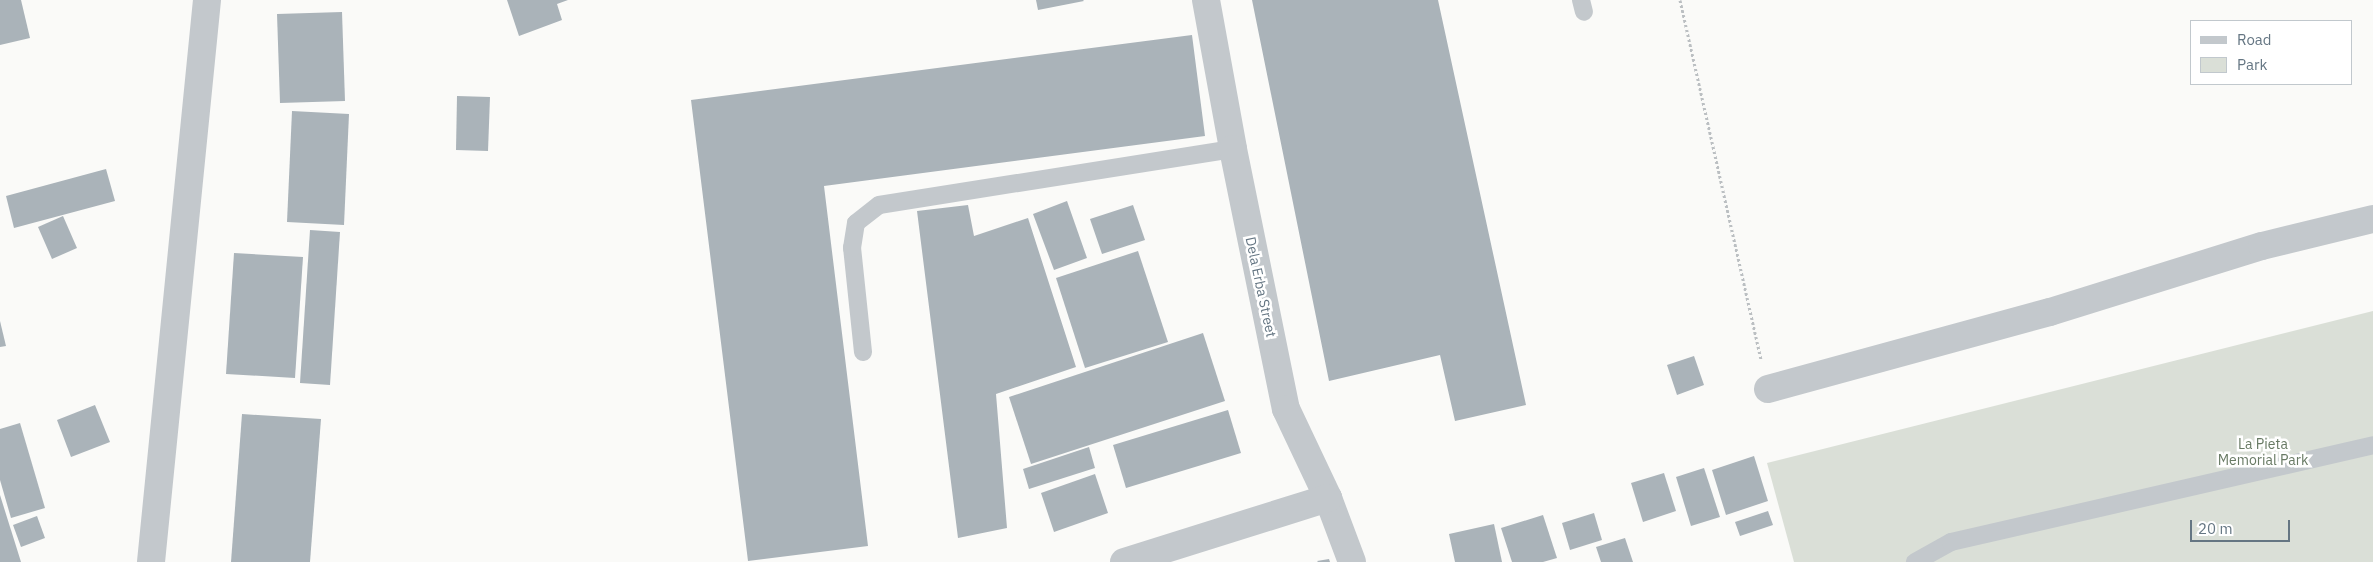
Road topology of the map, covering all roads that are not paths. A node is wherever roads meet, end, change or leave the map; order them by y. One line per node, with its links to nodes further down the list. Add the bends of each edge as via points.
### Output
1 (207, 0): 9 (street)
2 (1206, 0): 3 (street, Dela Erba Street)
3 (1232, 149): 5 (lane, via 879,205 856,223 852,248); 8 (street, Dela Erba Street, via 1286,409)
4 (2373, 219): 6 (street, via 2262,246 2050,312 1945,338)
5 (863, 352)
6 (1768, 389)
7 (2373, 445): 12 (lane, via 1951,542)
8 (1328, 498): 10 (street); 11 (street, Dela Erba Street)
9 (151, 562)
10 (1124, 562)
11 (1352, 562)
12 (1915, 562)

